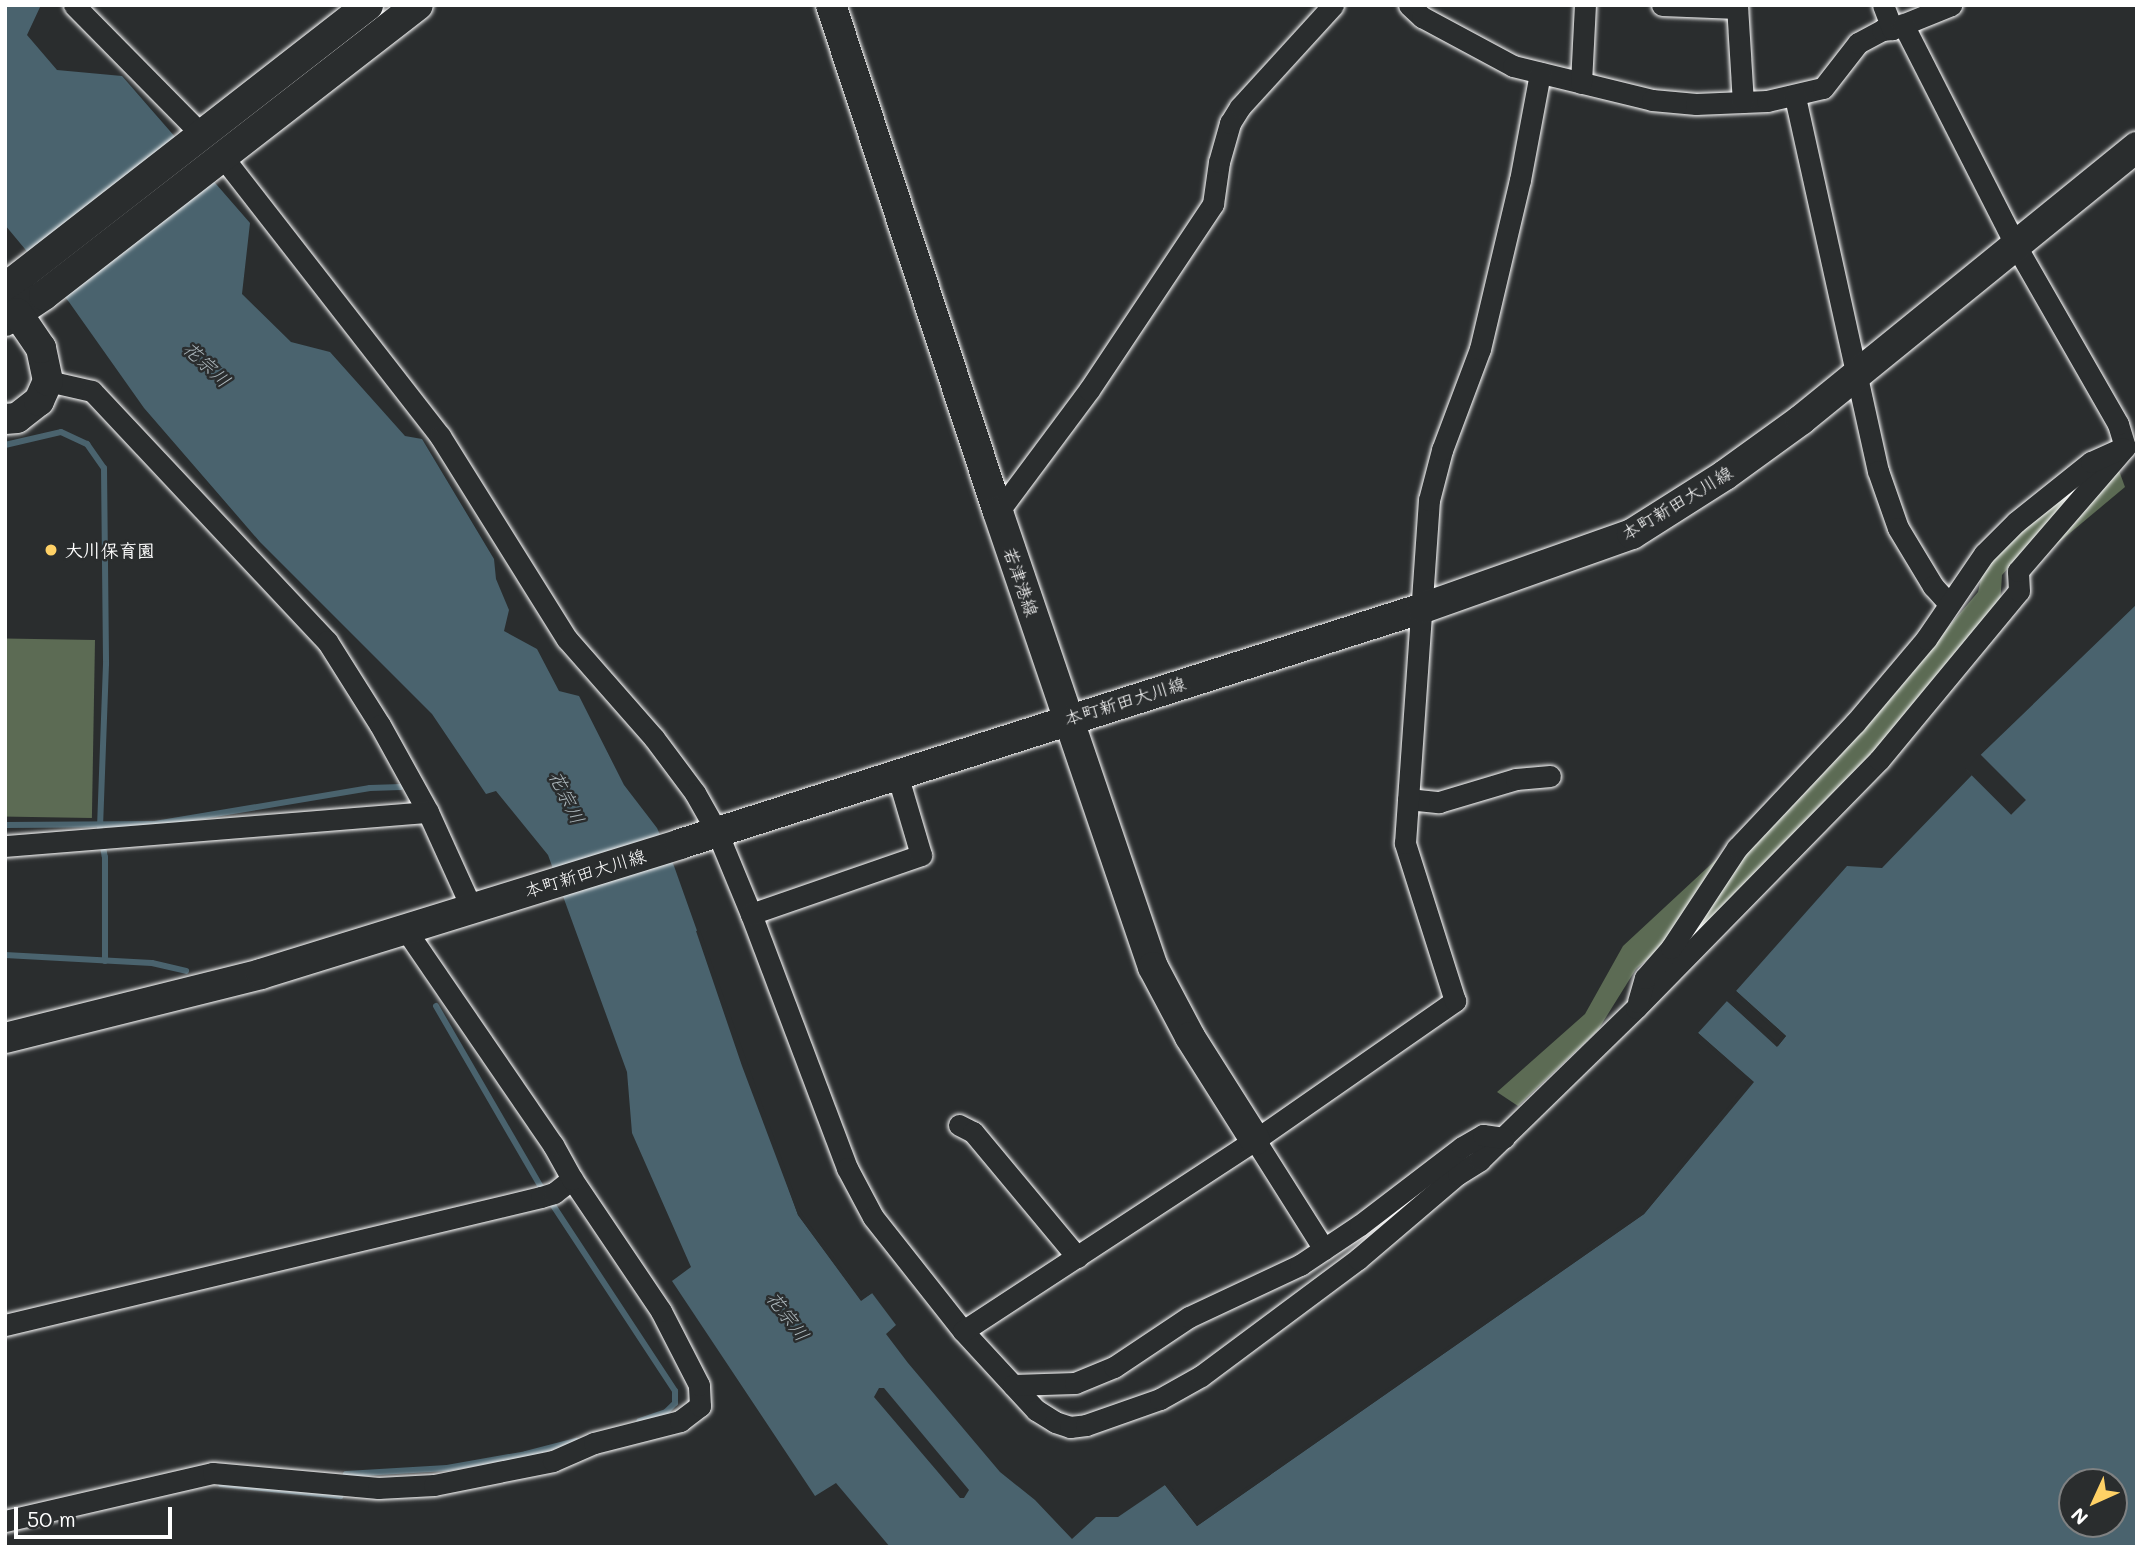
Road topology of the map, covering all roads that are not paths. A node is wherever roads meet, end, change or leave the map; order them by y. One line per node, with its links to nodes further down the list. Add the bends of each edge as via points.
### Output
1 (74, 5): 18 (street)
2 (368, 5): 18 (main road)
3 (418, 5): 18 (main road)
4 (831, 5): 25 (main road, 若津港線)
5 (1333, 5): 25 (street, via 1240,107 1230,123 1219,162 1213,204 1089,390)
6 (1409, 5): 13 (street, via 1481,51)
7 (1586, 5): 14 (street)
8 (1662, 5): 11 (street)
9 (1883, 5): 12 (street)
10 (1951, 5): 12 (street)
11 (1737, 7): 16 (street)
12 (1897, 27): 15 (street, via 1858,43 1823,88); 19 (street)
13 (1540, 73): 14 (street); 27 (street, via 1520,180 1479,349 1429,500)
14 (1581, 83): 16 (street, via 1652,100)
15 (1795, 97): 16 (street); 21 (street)
16 (1743, 102)
17 (2137, 147): 19 (main road, 本町新田大川線)
18 (208, 149): 20 (main road); 33 (street, via 440,436 568,639 654,738)
19 (2016, 246): 21 (main road, 本町新田大川線); 24 (street)
20 (17, 297): 22 (main road, via 41,348)
21 (1858, 373): 26 (street, via 1878,471 1898,528); 27 (main road, 本町新田大川線, via 1801,421 1632,534)
22 (48, 381): 23 (main road, via 39,401 17,418); 32 (street, via 92,391 327,641)
23 (5, 419)
24 (2131, 444): 26 (street, via 2091,462 2016,522 1984,554); 38 (street, via 2018,571 2019,591 1879,760)
25 (998, 512): 28 (main road, 若津港線)
26 (1949, 604): 38 (street, via 1926,639 1855,723 1737,848 1671,948 1645,978)
27 (1423, 608): 28 (main road, 本町新田大川線); 31 (street)
28 (1068, 720): 29 (main road, 本町新田大川線); 42 (main road, 若津港線, via 1153,967)
29 (897, 774): 33 (main road, 本町新田大川線); 36 (street, via 921,855)
30 (1550, 776): 31 (street, via 1516,779 1439,802)
31 (1408, 799): 42 (street, via 1405,843 1455,1001)
32 (428, 812): 34 (street); 35 (street)
33 (717, 832): 35 (main road, 本町新田大川線); 36 (street)
34 (5, 846)
35 (471, 907): 37 (main road, 本町新田大川線)
36 (751, 914): 47 (street, via 846,1168 873,1216)
37 (405, 929): 39 (main road, 本町新田大川線, via 261,974); 43 (street)
38 (1636, 1008): 41 (street)
39 (5, 1038)
40 (959, 1125): 45 (street, via 973,1132)
41 (1504, 1138): 44 (street, via 1483,1135 1462,1147); 48 (street, via 1358,1259 1201,1376 1160,1399 1070,1427 1036,1410)
42 (1255, 1140): 44 (street); 45 (street)
43 (572, 1179): 46 (street, via 547,1195); 49 (street, via 661,1311 699,1385 700,1406 680,1421 594,1443 554,1461 434,1485 378,1488 213,1472)
44 (1324, 1249): 48 (street, via 1189,1317 1114,1367 1075,1383)
45 (1077, 1257): 47 (street)
46 (5, 1325)
47 (963, 1331): 48 (street)
48 (1013, 1385)
49 (5, 1521)

